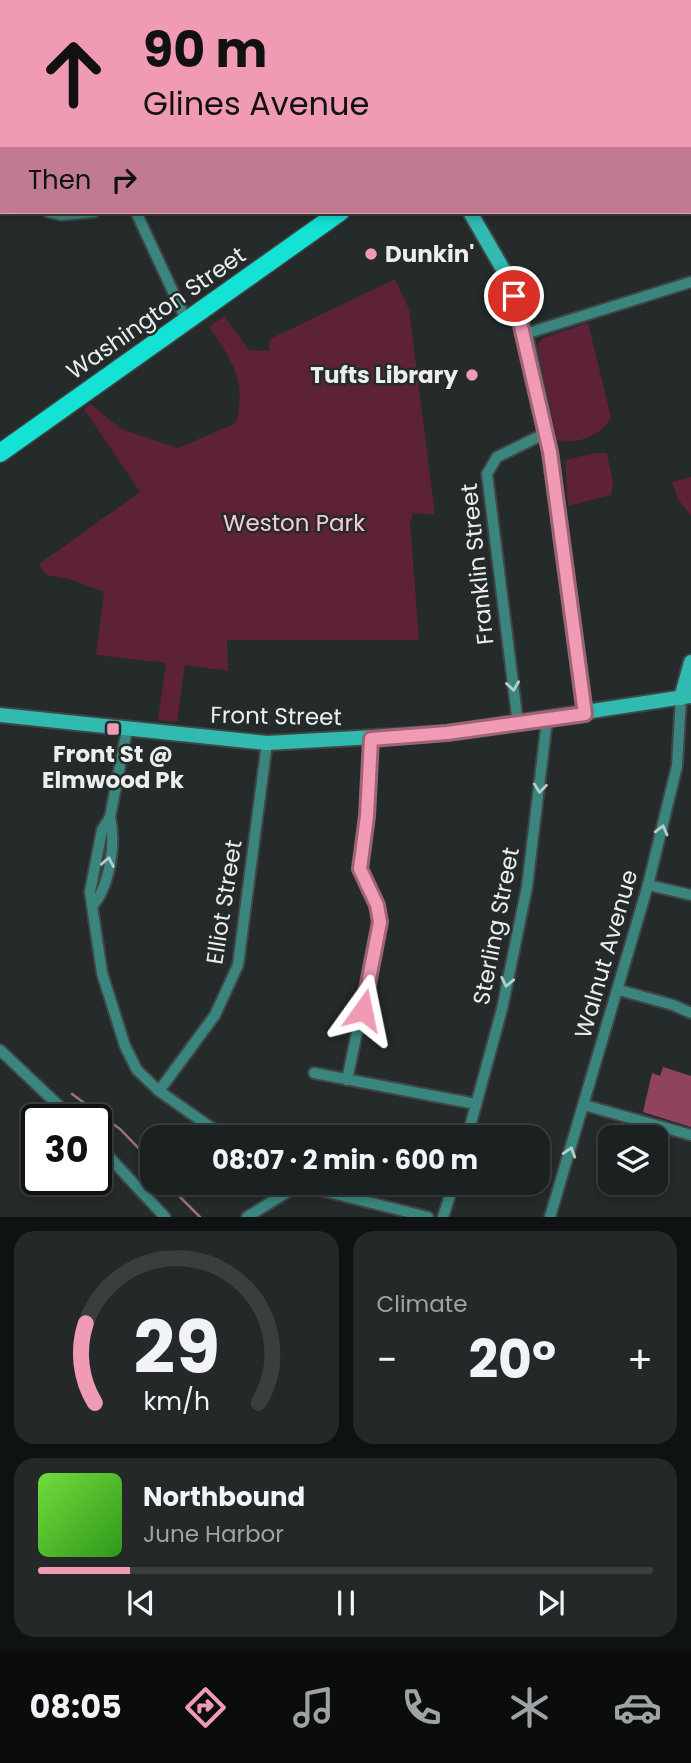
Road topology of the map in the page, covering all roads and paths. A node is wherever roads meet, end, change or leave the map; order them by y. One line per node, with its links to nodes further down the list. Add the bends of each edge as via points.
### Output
1 (137, 214): 5 (street)
2 (337, 214): 5 (main road, Washington Street)
3 (471, 214): 6 (street, via 504,271)
4 (691, 282): 6 (street)
5 (187, 323): 8 (main road, Washington Street)
6 (525, 334): 7 (street)
7 (547, 433): 11 (street); 14 (street, Franklin Street, one-way to 14, via 497,457 486,474)
8 (0, 453)
9 (691, 662): 10 (street)
10 (686, 697): 11 (street, Front Street); 18 (street, Walnut Avenue, one-way to 10, via 677,766)
11 (585, 714): 13 (street, Front Street)
12 (0, 715): 15 (street, Front Street)
13 (547, 720): 14 (street, Front Street); 27 (street, Sterling Street, one-way to 27, via 527,887 502,1009)
14 (518, 724): 16 (street, Front Street)
15 (127, 730): 17 (street, Front Street); 25 (street, via 90,892 102,973 125,1046 137,1070)
16 (371, 739): 17 (street, Front Street); 24 (street, via 360,856 362,877 377,905 380,922)
17 (267, 743): 25 (street, Elliot Street, via 238,965 215,1015)
18 (648, 885): 19 (street); 20 (street, Walnut Avenue)
19 (691, 895)
20 (619, 990): 21 (street); 28 (street, Walnut Avenue)
21 (691, 1013)
22 (0, 1050): 26 (street)
23 (314, 1073): 24 (street)
24 (347, 1080): 27 (street)
25 (159, 1091): 29 (street)
26 (57, 1104)
27 (476, 1104): 30 (street, Sterling Street)
28 (584, 1105): 31 (street); 40 (street, Walnut Avenue, one-way to 28)
29 (207, 1125)
30 (470, 1125)
31 (691, 1135)
32 (112, 1160): 36 (street)
33 (280, 1195): 37 (street)
34 (342, 1195): 38 (street)
35 (450, 1195): 39 (street)
36 (165, 1217)
37 (247, 1217)
38 (428, 1217)
39 (443, 1217)
40 (550, 1217)

